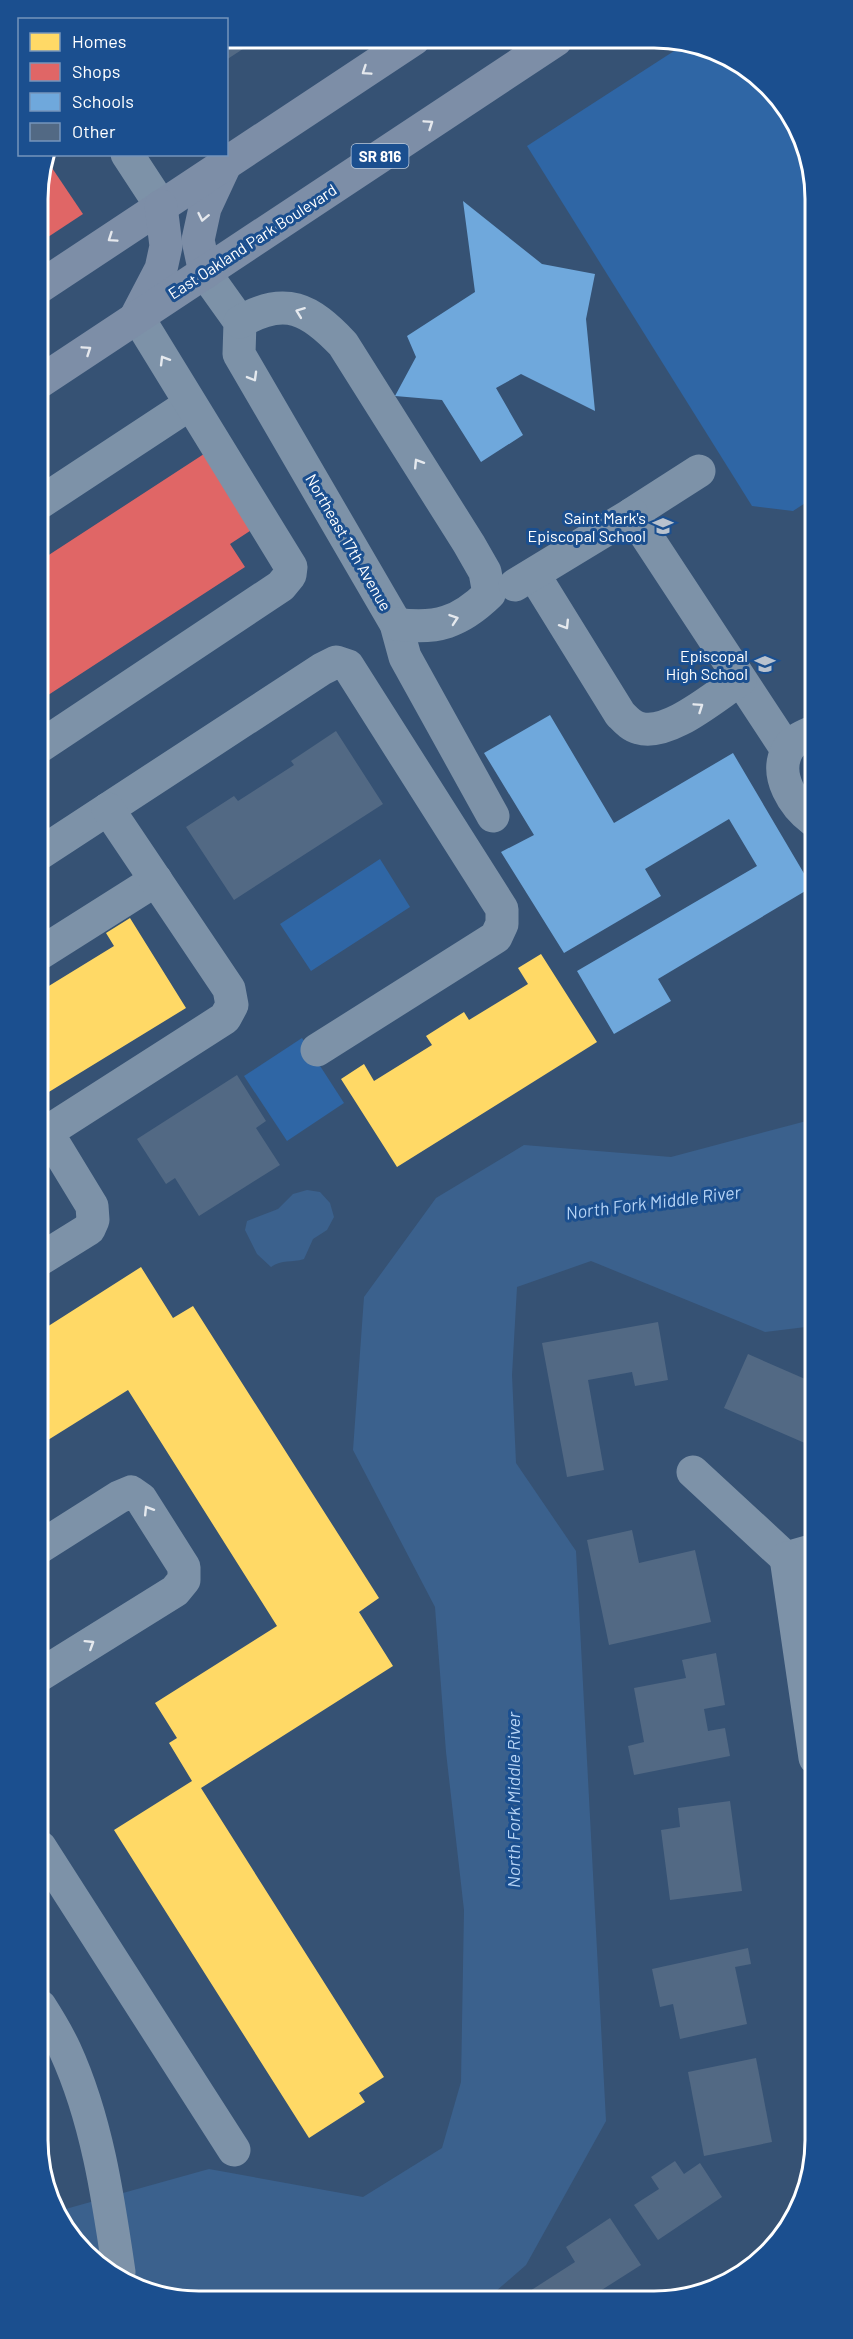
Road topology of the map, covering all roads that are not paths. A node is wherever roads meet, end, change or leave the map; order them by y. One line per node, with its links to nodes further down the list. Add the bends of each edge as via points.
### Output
1 (400, 48): 4 (main road, one-way to 4)
2 (544, 48): 6 (main road, East Oakland Park Boulevard / SR 816, one-way to 2)
3 (128, 156): 5 (street)
4 (225, 165): 5 (main road); 6 (main road, one-way to 6, via 205,208 198,240)
5 (161, 206): 7 (main road, one-way to 7); 8 (main road, via 166,246 160,269)
6 (205, 273): 8 (main road, East Oakland Park Boulevard / SR 816); 9 (street)
7 (48, 281)
8 (137, 316): 10 (main road, East Oakland Park Boulevard / SR 816, one-way to 8); 11 (street, one-way to 8)
9 (240, 322): 16 (street, one-way to 9, via 485,572 469,544 343,345 327,327 292,308 260,310); 17 (street, Northeast 17th Avenue, one-way to 17, via 239,354)
10 (48, 376)
11 (190, 404): 13 (street); 20 (street, via 291,567 290,576 281,586)
12 (699, 471): 14 (street)
13 (48, 497)
14 (632, 514): 15 (street); 18 (street)
15 (534, 575): 16 (street); 18 (street, one-way to 18, via 629,723 648,729 673,724)
16 (489, 594): 17 (street, one-way to 16, via 430,626 453,620 470,612)
17 (396, 624): 24 (street, Northeast 17th Avenue, via 405,657)
18 (740, 680): 21 (street)
19 (805, 737): 21 (street)
20 (48, 741)
21 (787, 750): 23 (street, via 783,762 788,790)
22 (108, 809): 25 (street); 26 (street); 28 (street, via 322,669 336,662 348,666 502,909 502,924 496,937)
23 (805, 814)
24 (493, 816)
25 (48, 848)
26 (156, 880): 27 (street); 29 (street, via 229,989 232,1005 225,1018)
27 (48, 948)
28 (317, 1050)
29 (48, 1132)
30 (48, 1142): 31 (street, via 92,1206 93,1220 89,1229)
31 (48, 1254)
32 (693, 1472): 34 (street)
33 (48, 1542): 36 (street, one-way to 33, via 175,1591 184,1580 184,1568 141,1499 131,1492)
34 (800, 1554): 35 (street)
35 (805, 1622)
36 (48, 1670)
37 (48, 1859): 39 (street)
38 (48, 2020): 40 (street, via 65,2049 92,2125)
39 (234, 2150)
40 (118, 2267)

